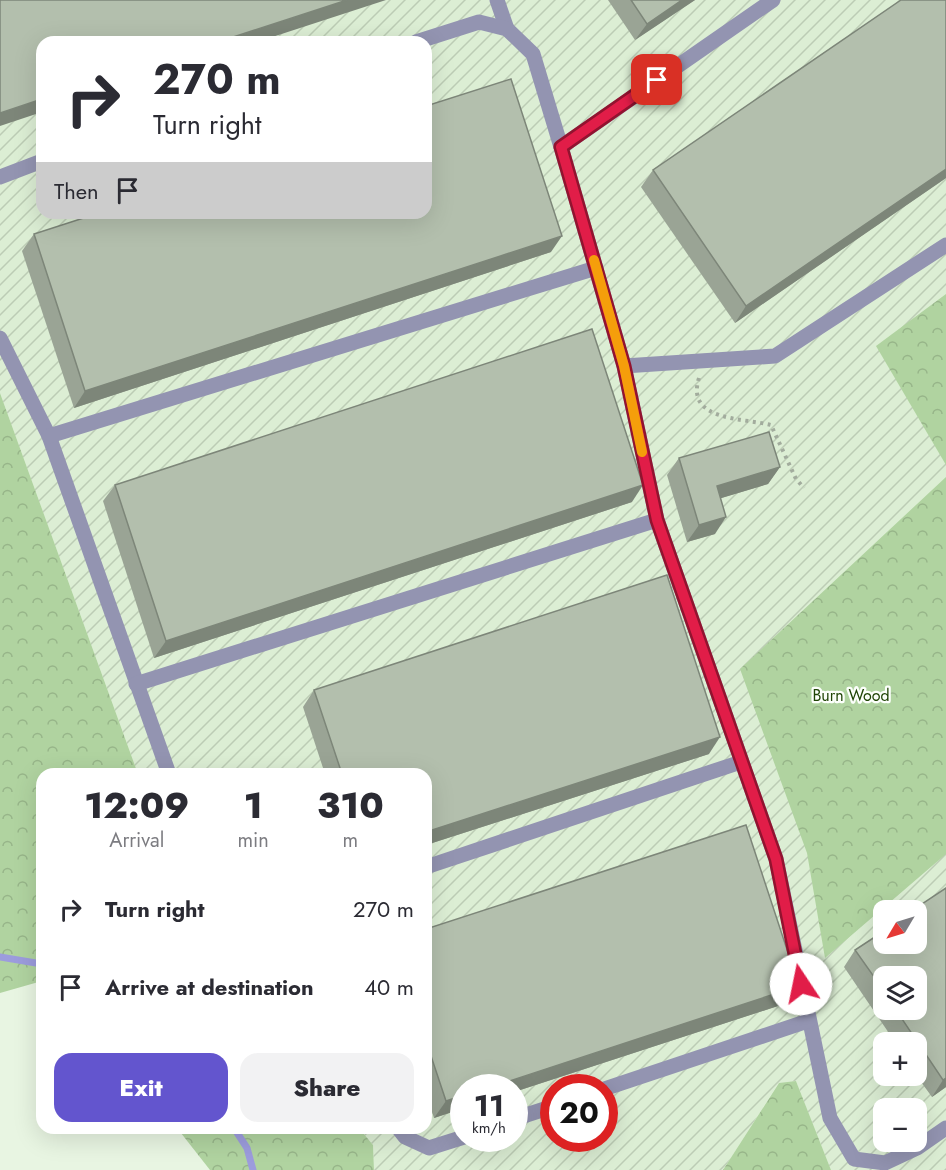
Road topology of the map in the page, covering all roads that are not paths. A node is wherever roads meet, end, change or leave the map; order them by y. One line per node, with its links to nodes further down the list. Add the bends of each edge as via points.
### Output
1 (497, 0): 3 (lane)
2 (773, 0): 5 (lane)
3 (507, 30): 4 (lane, via 479,22); 5 (lane, via 533,54)
4 (432, 37)
5 (561, 147): 9 (lane)
6 (36, 163): 7 (lane)
7 (0, 177)
8 (946, 245): 11 (lane, via 775,356)
9 (596, 268): 11 (lane); 12 (lane)
10 (0, 338): 12 (lane)
11 (624, 366): 13 (lane)
12 (49, 436): 14 (lane)
13 (657, 520): 14 (lane); 15 (lane)
14 (136, 684): 16 (lane)
15 (741, 762): 17 (lane); 18 (lane, via 776,859)
16 (167, 768)
17 (432, 865)
18 (808, 1021): 19 (lane); 23 (lane, via 830,1118)
19 (618, 1084)
20 (946, 1128): 23 (lane, via 885,1163)
21 (403, 1134): 22 (lane, via 429,1148)
22 (450, 1141)
23 (856, 1164)

